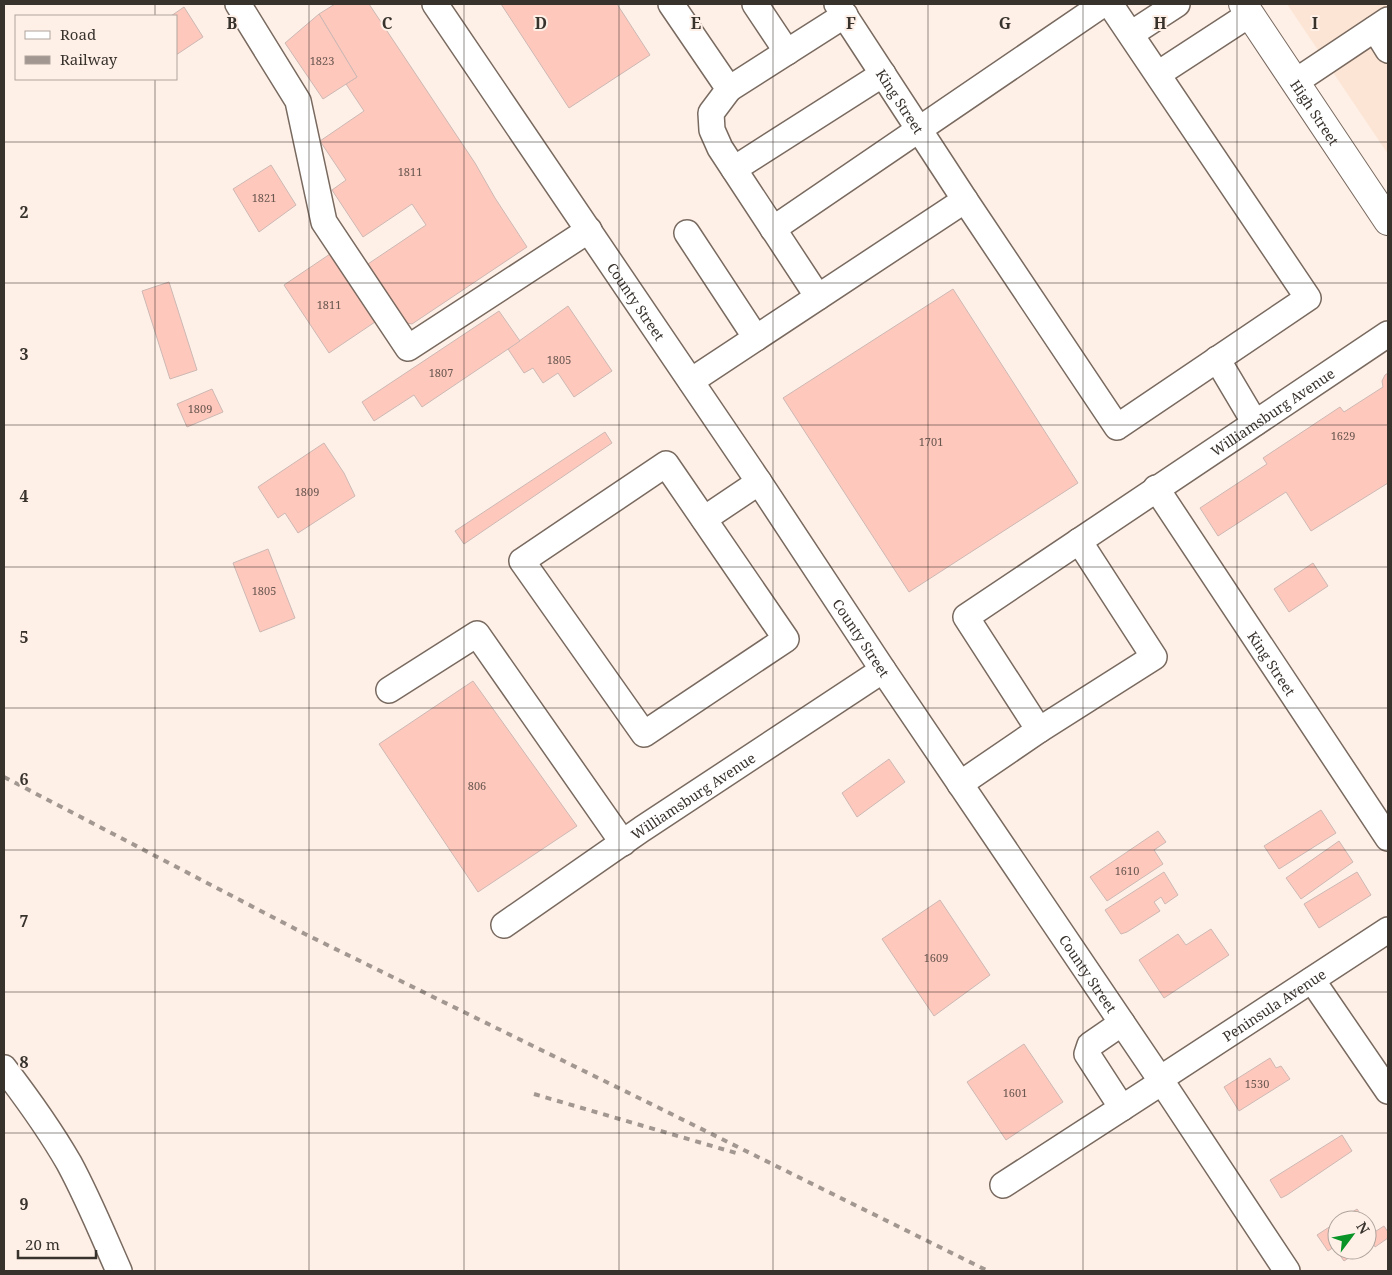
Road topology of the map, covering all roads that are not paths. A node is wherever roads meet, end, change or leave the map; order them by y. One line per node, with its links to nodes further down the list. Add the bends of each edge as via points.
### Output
1 (238, 4): 23 (street, via 298,101 324,222 408,348)
2 (435, 4): 23 (street, County Street)
3 (671, 4): 17 (street)
4 (755, 4): 13 (street)
5 (1103, 4): 18 (street)
6 (1110, 4): 11 (street)
7 (1177, 4): 11 (street)
8 (1247, 9): 15 (street); 16 (main road, High Street)
9 (841, 10): 13 (street); 14 (street, King Street)
10 (1381, 25): 12 (street); 16 (street)
11 (1131, 34): 15 (street)
12 (1388, 50)
13 (787, 52): 17 (street)
14 (883, 74): 18 (street, King Street); 19 (street)
15 (1158, 74): 28 (street, via 1308,298)
16 (1295, 82): 21 (main road, High Street)
17 (729, 89): 19 (street, via 711,113 712,130)
18 (918, 130): 20 (street, King Street); 22 (street)
19 (734, 169): 22 (street)
20 (964, 200): 25 (street); 28 (street, King Street, via 1117,427)
21 (1388, 221)
22 (774, 229): 25 (street)
23 (589, 230): 29 (street, County Street)
24 (686, 234): 27 (street)
25 (818, 297): 27 (street)
26 (1388, 334): 30 (street, Williamsburg Avenue)
27 (756, 338): 29 (street)
28 (1217, 359): 30 (street)
29 (691, 381): 31 (street, County Street)
30 (1255, 423): 32 (street, Williamsburg Avenue)
31 (759, 482): 33 (street); 35 (street, County Street)
32 (1156, 488): 34 (street, Williamsburg Avenue); 39 (street, King Street)
33 (704, 519): 33 (street, via 786,639 644,734 522,561 666,464)
34 (1079, 541): 37 (street, Williamsburg Avenue, via 966,617); 37 (street, via 1154,657)
35 (883, 670): 38 (street, County Street); 40 (street, Williamsburg Avenue)
36 (390, 690): 40 (street, via 477,634)
37 (1039, 730): 38 (street)
38 (960, 784): 44 (street, County Street)
39 (1388, 838)
40 (623, 842): 41 (street, Williamsburg Avenue)
41 (504, 925)
42 (1388, 930): 43 (street, Peninsula Avenue)
43 (1312, 980): 46 (street, Peninsula Avenue); 47 (street)
44 (1122, 1023): 46 (street, County Street); 48 (street, via 1090,1045 1087,1054)
45 (4, 1068): 50 (street, via 68,1162)
46 (1161, 1081): 48 (street, Peninsula Avenue); 51 (street, County Street)
47 (1388, 1091)
48 (1122, 1108): 49 (street, Peninsula Avenue)
49 (1003, 1185)
50 (119, 1271)
51 (1287, 1271)

